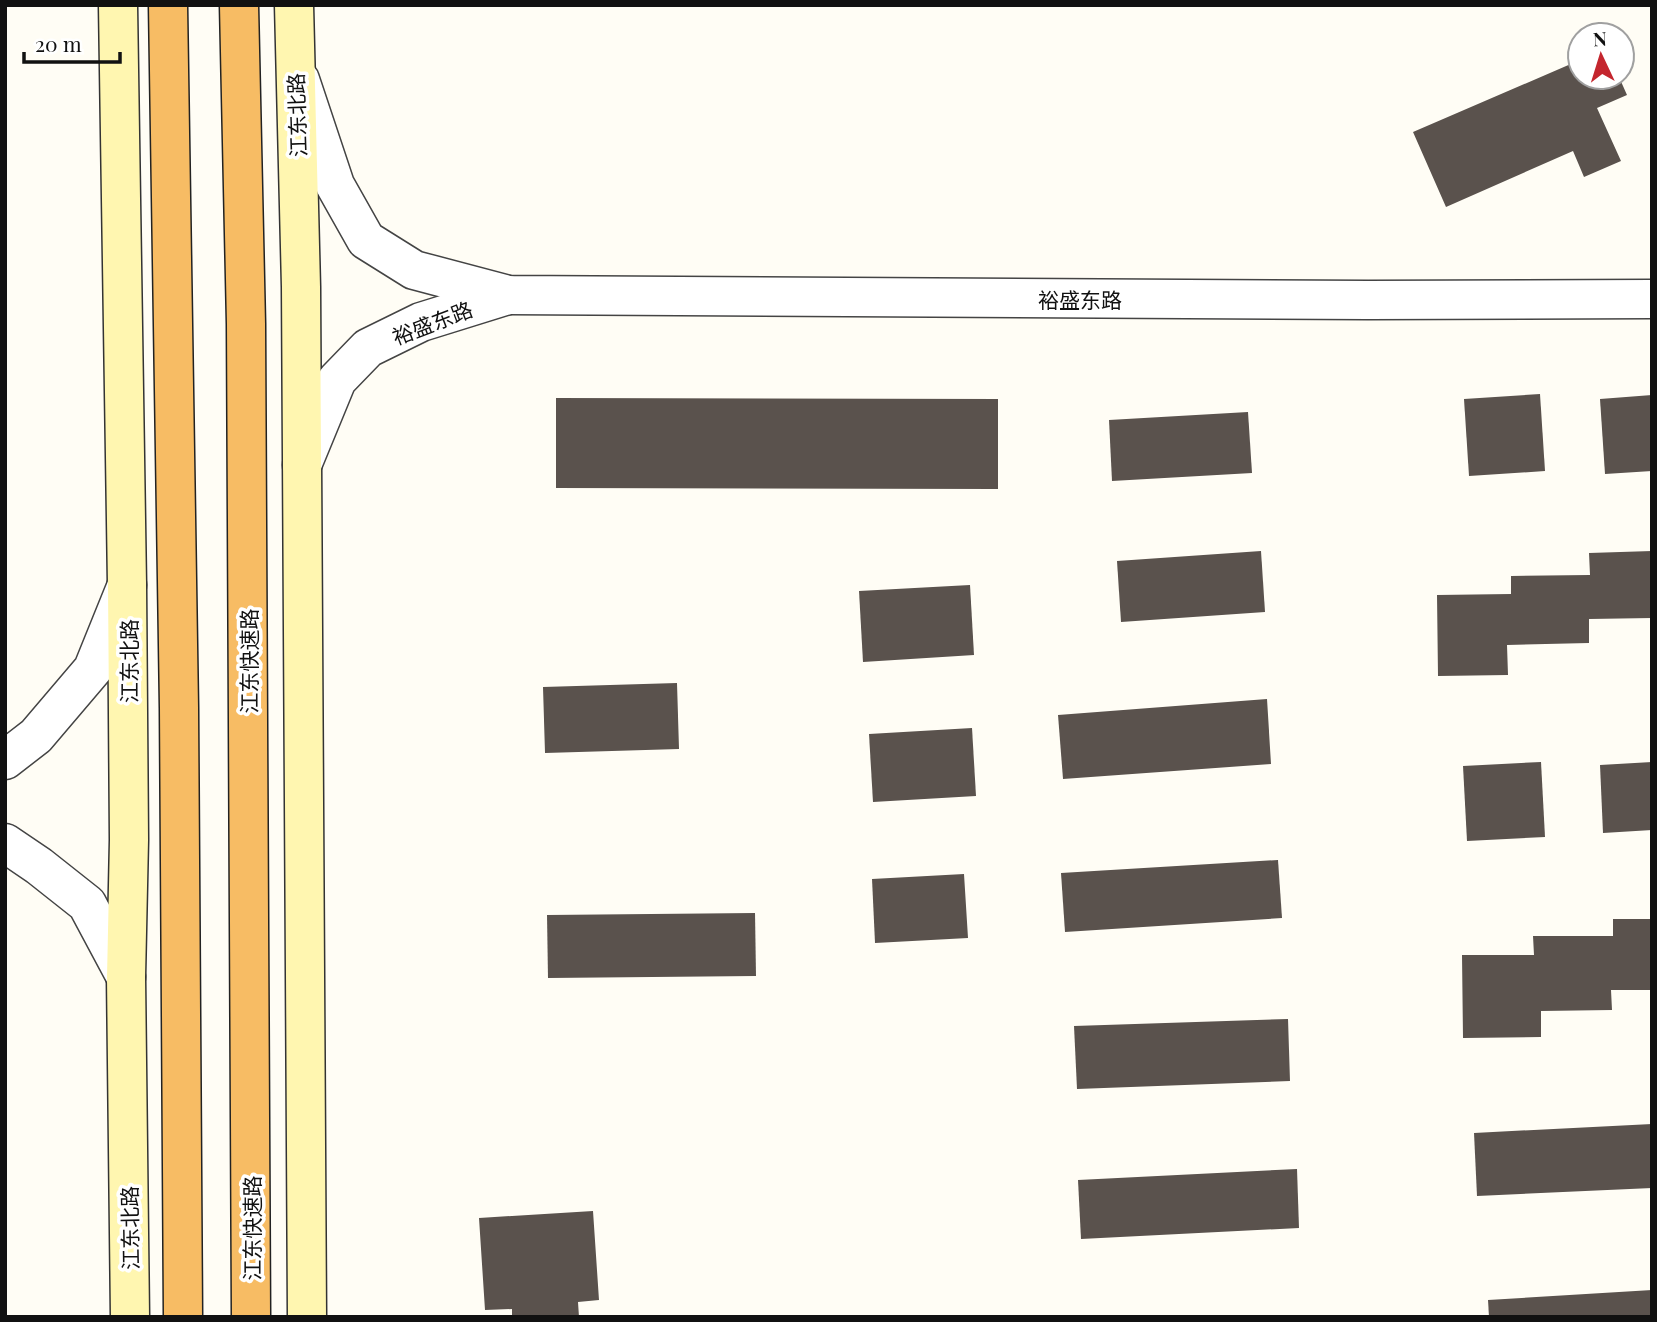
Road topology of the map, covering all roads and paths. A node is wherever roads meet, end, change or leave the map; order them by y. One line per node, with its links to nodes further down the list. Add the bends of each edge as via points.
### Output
1 (118, 5): 9 (main road, 江东北路)
2 (169, 5): 14 (highway)
3 (239, 5): 15 (highway, 江东快速路, via 246,338)
4 (294, 5): 5 (main road, 江东北路)
5 (295, 63): 6 (street, 裕盛东路, via 335,185 366,240 414,270); 8 (main road, 江东北路)
6 (508, 295): 7 (street, 裕盛东路); 8 (street, 裕盛东路, via 421,322 368,348 337,380)
7 (1652, 299)
8 (302, 465): 16 (main road, 江东北路)
9 (127, 586): 10 (street, via 93,668 36,736); 12 (main road, 江东北路)
10 (5, 760)
11 (5, 843): 12 (street, via 87,904)
12 (126, 977): 13 (main road, 江东北路)
13 (130, 1317)
14 (183, 1317)
15 (251, 1317)
16 (307, 1317)

